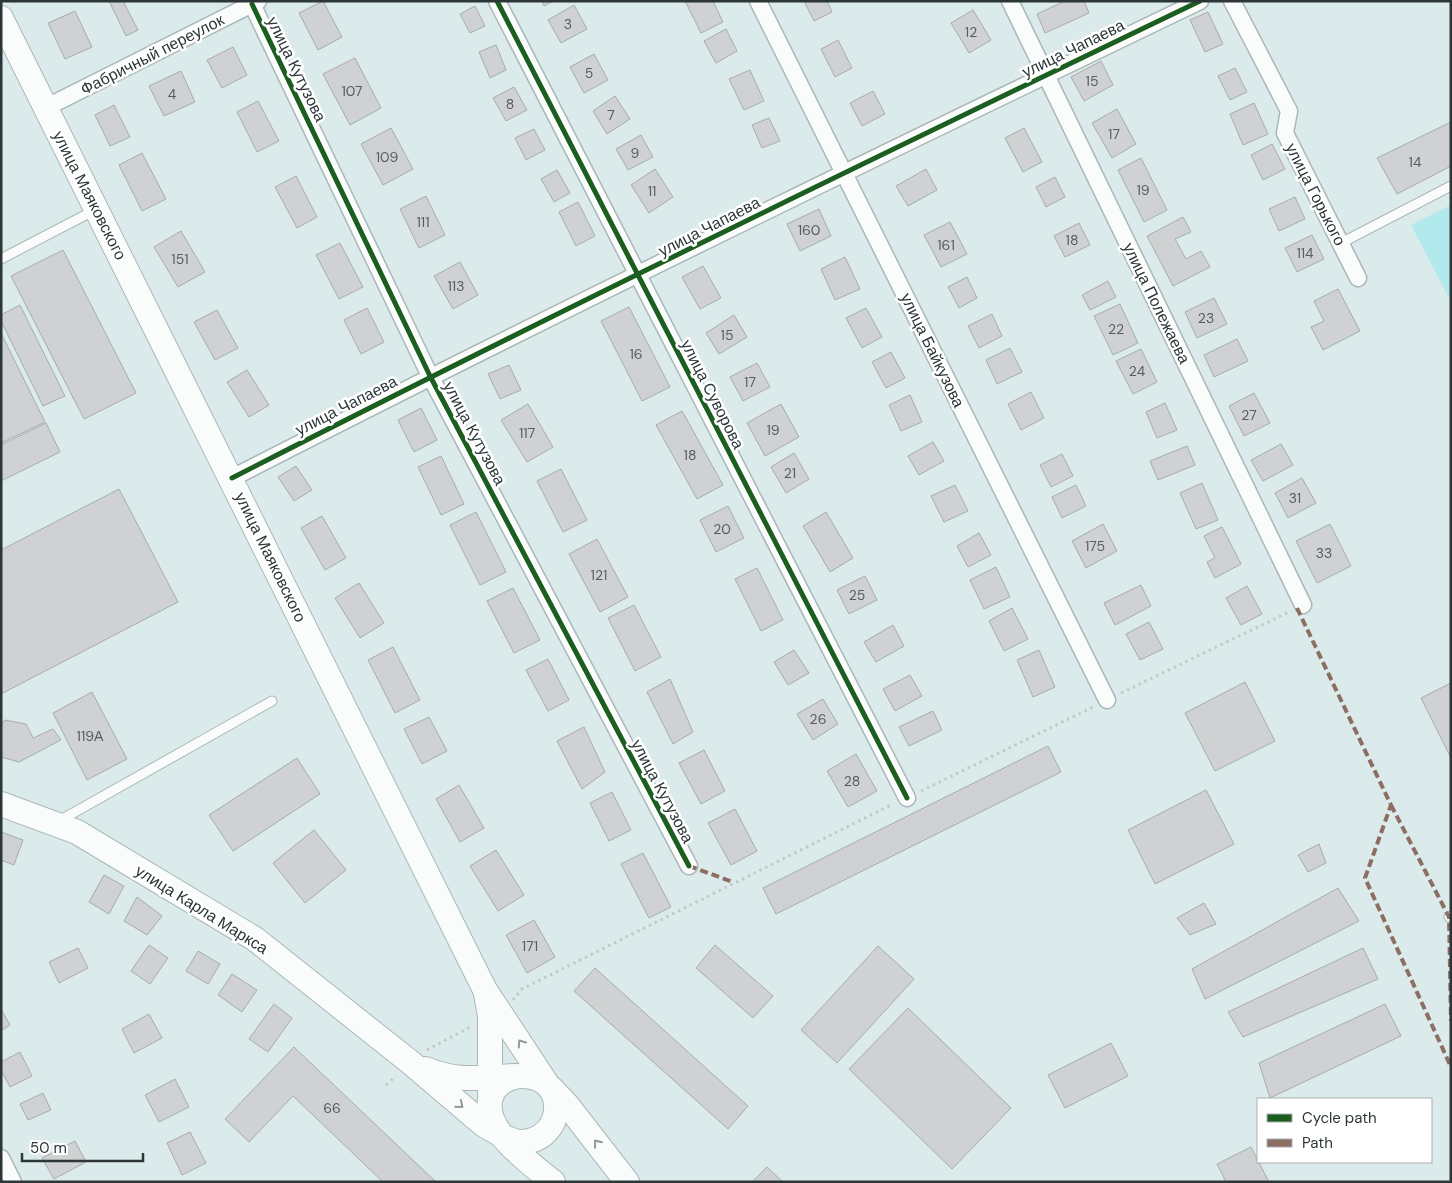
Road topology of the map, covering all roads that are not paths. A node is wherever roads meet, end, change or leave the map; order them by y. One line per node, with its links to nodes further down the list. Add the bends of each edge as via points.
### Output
1 (497, 1): 15 (street, улица Суворова)
2 (758, 1): 10 (street, улица Байкузова)
3 (1010, 1): 8 (street, улица Полежаева)
4 (1200, 1): 8 (street, улица Чапаева)
5 (1232, 1): 13 (street, улица Горького, via 1289,110 1285,133)
6 (255, 3): 9 (street, Фабричный переулок); 17 (street, улица Кутузова)
7 (1, 18): 9 (main road, улица Маяковского)
8 (1047, 74): 10 (street, улица Чапаева); 19 (street, улица Полежаева)
9 (47, 107): 12 (main road, улица Маяковского)
10 (845, 172): 15 (street, улица Чапаева); 20 (street, улица Байкузова)
11 (1451, 186): 13 (lane)
12 (97, 208): 14 (lane); 18 (main road, улица Маяковского)
13 (1341, 244): 16 (street, улица Горького)
14 (1, 259)
15 (638, 275): 17 (street, улица Чапаева); 22 (street, улица Суворова)
16 (1358, 278)
17 (430, 376): 18 (street, улица Чапаева); 25 (street, улица Кутузова)
18 (232, 478): 26 (main road, улица Маяковского)
19 (1303, 605)
20 (1107, 700)
21 (272, 701): 24 (lane)
22 (906, 798)
23 (1, 804): 24 (main road, улица Карла Маркса)
24 (54, 824): 27 (main road, улица Карла Маркса, via 77,832 255,939)
25 (688, 866)
26 (485, 990): 28 (main road, улица Маяковского, one-way to 26); 29 (main road, улица Маяковского, via 490,1016)
27 (418, 1057): 29 (main road, улица Карла Маркса, via 446,1077); 30 (main road, улица Карла Маркса, one-way to 30, via 484,1126)
28 (550, 1086): 29 (main road, via 532,1076 517,1076); 30 (main road, via 557,1103 552,1126 544,1133 521,1142); 34 (main road, one-way to 28)
29 (490, 1088): 30 (main road, via 489,1108)
30 (500, 1135): 32 (main road, улица Карла Маркса)
31 (1, 1158): 33 (street)
32 (543, 1179)
33 (13, 1182)
34 (627, 1182)

